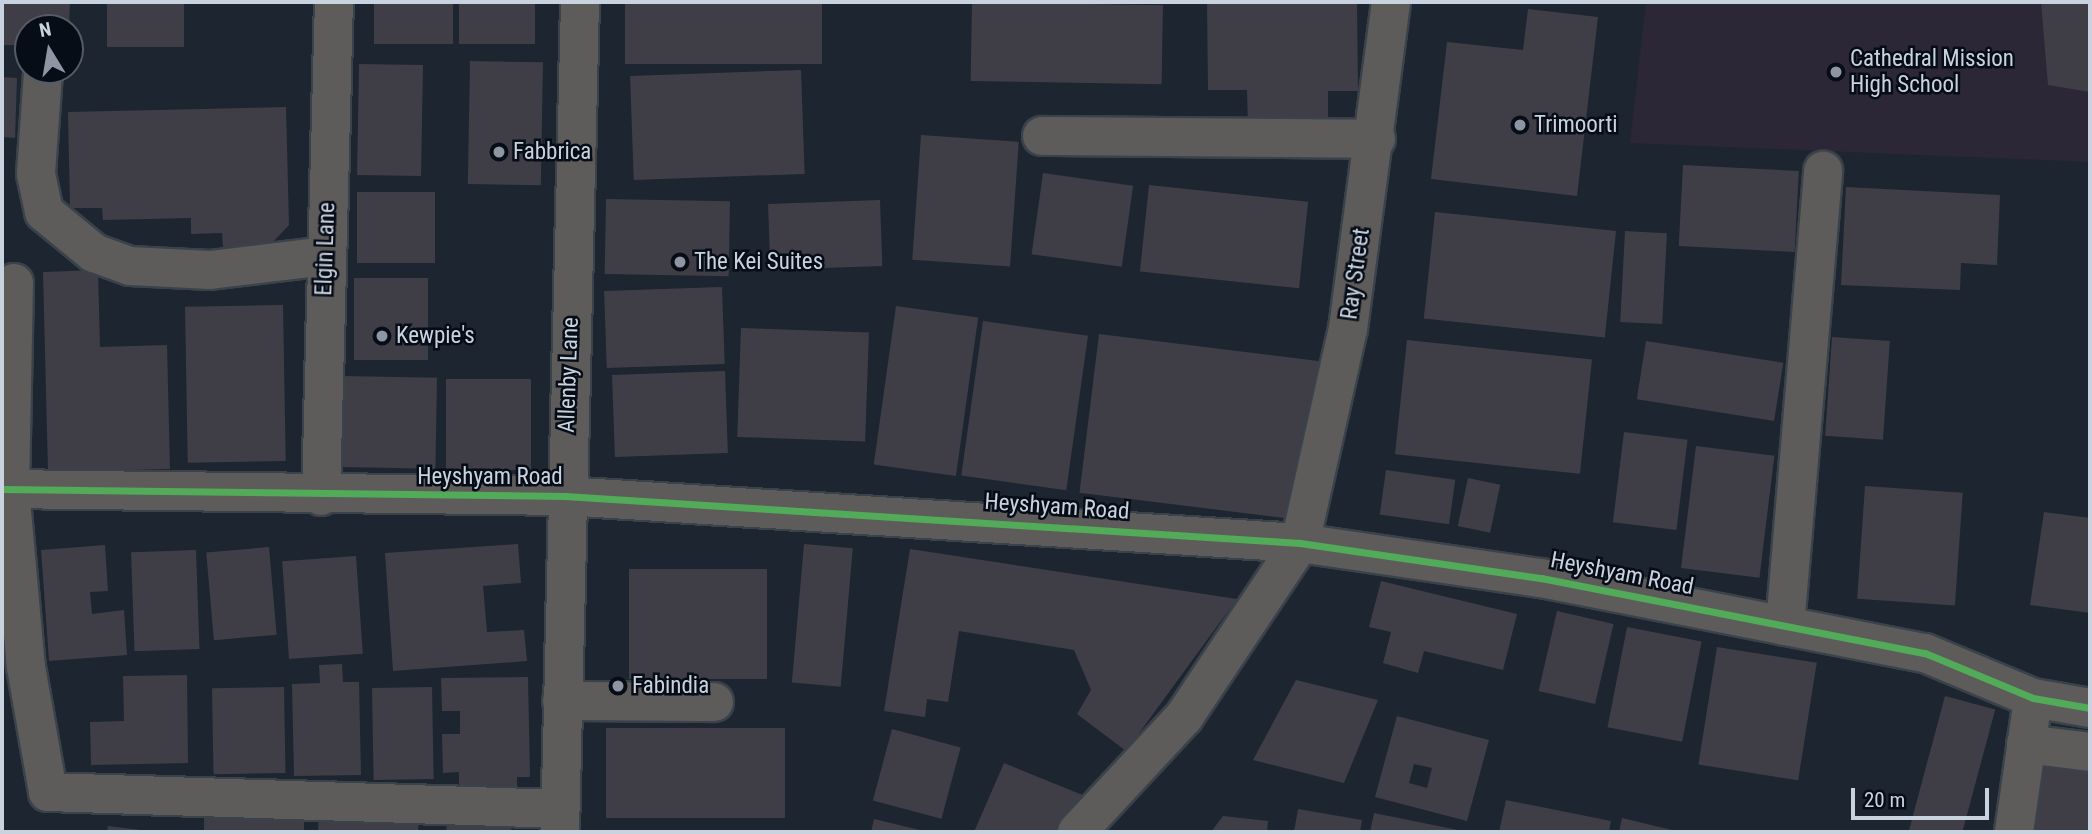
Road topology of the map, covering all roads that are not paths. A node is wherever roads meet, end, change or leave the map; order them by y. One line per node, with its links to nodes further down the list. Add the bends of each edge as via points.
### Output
1 (334, 2): 8 (street, Elgin Lane)
2 (580, 2): 12 (street, Allenby Lane)
3 (1391, 2): 6 (street, Ray Street)
4 (42, 84): 8 (street, via 36,174 44,212 94,253 130,265 210,270)
5 (1042, 136): 6 (street)
6 (1376, 139): 13 (street, Ray Street, via 1348,330)
7 (1822, 172): 14 (street)
8 (325, 256): 11 (street, Elgin Lane)
9 (14, 284): 10 (street)
10 (6, 489): 11 (street, Heyshyam Road); 21 (street, via 26,667 48,792)
11 (321, 496): 12 (street, Heyshyam Road)
12 (565, 496): 13 (street, Heyshyam Road); 16 (street, Allenby Lane)
13 (1300, 543): 14 (street, Heyshyam Road, via 1541,578); 22 (street, via 1184,717)
14 (1785, 626): 15 (street, Heyshyam Road, via 1925,653)
15 (2033, 698): 18 (street, Heyshyam Road); 19 (street)
16 (562, 701): 17 (street); 21 (street, Allenby Lane)
17 (714, 702)
18 (2090, 708)
19 (2026, 744): 20 (street); 23 (street)
20 (2090, 752)
21 (560, 821)
22 (1077, 832)
23 (2014, 832)

